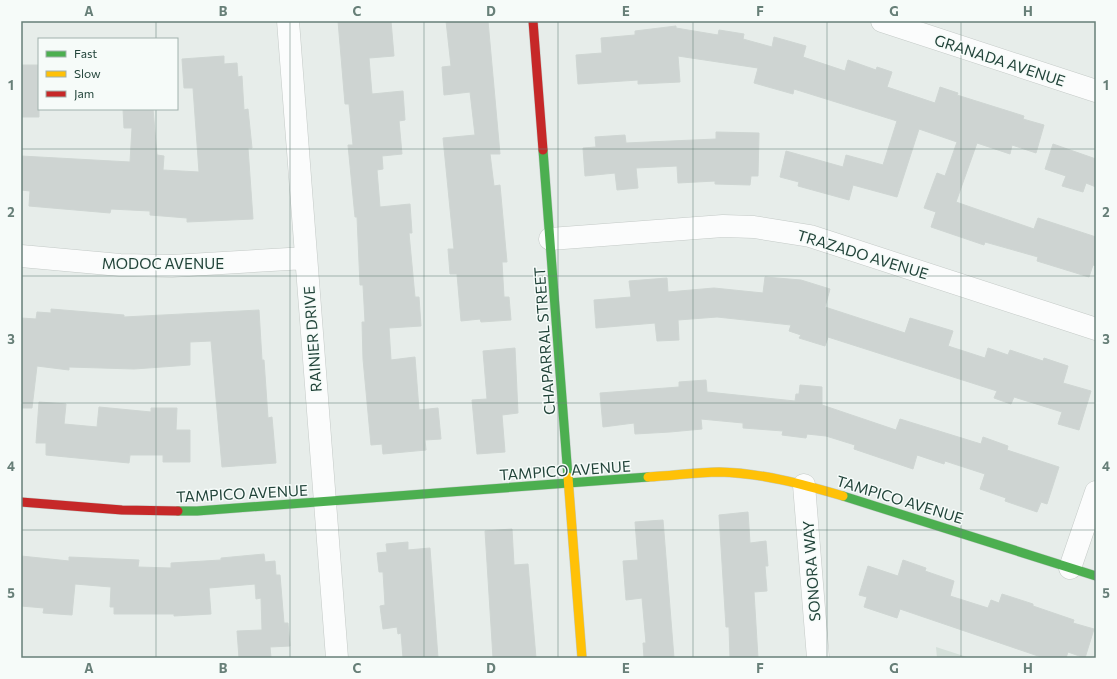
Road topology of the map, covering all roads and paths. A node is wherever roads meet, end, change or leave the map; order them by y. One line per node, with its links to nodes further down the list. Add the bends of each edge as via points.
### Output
1 (288, 21): 7 (street, RAINIER DRIVE)
2 (533, 21): 5 (street, CHAPARRAL STREET)
3 (882, 21): 4 (street, GRANADA AVENUE)
4 (1096, 91)
5 (550, 239): 8 (street, TRAZADO AVENUE, via 723,226 782,230 810,236); 9 (street, CHAPARRAL STREET)
6 (21, 256): 7 (street, MODOC AVENUE, via 172,266)
7 (306, 258): 13 (street, RAINIER DRIVE)
8 (1096, 329)
9 (569, 483): 10 (street, TAMPICO AVENUE, via 718,472 769,476); 13 (street, TAMPICO AVENUE); 17 (street, CHAPARRAL STREET)
10 (804, 485): 14 (street, TAMPICO AVENUE); 18 (street, SONORA WAY)
11 (1096, 492): 14 (street)
12 (21, 502): 13 (street, TAMPICO AVENUE, via 160,511 226,510)
13 (325, 503): 16 (street, RAINIER DRIVE)
14 (1070, 568): 15 (street, TAMPICO AVENUE)
15 (1096, 576)
16 (337, 658)
17 (582, 658)
18 (818, 658)

